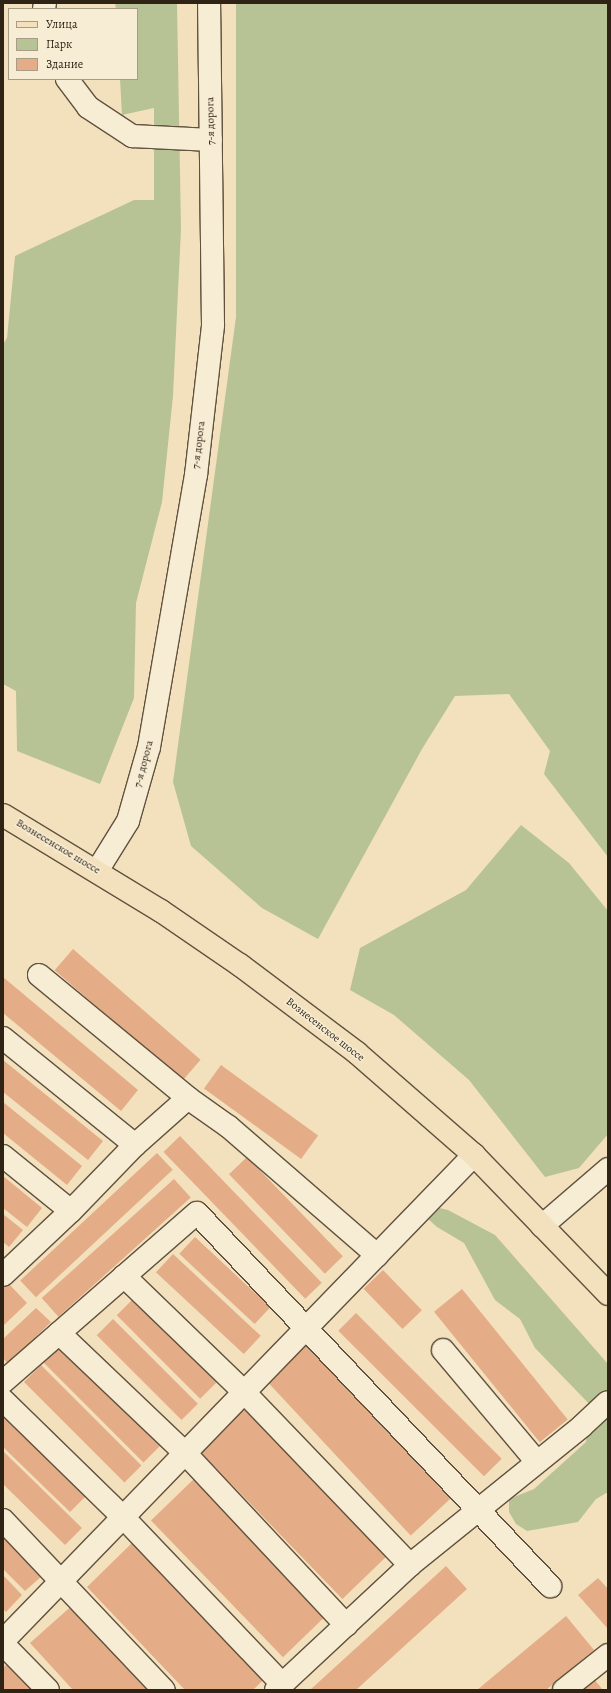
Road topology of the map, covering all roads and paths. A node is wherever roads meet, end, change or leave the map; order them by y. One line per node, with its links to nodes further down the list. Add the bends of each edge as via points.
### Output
1 (209, 3): 3 (street, 7-я дорога)
2 (68, 80): 3 (street, via 88,108 132,136)
3 (211, 140): 5 (street, 7-я дорога, via 213,324 196,475 149,747 128,821)
4 (3, 815): 5 (main road, Вознесенское шоссе)
5 (97, 871): 10 (main road, Вознесенское шоссе, via 240,965 357,1053)
6 (39, 975): 8 (street)
7 (3, 1038): 9 (street)
8 (188, 1098): 9 (street); 15 (street, via 229,1127)
9 (135, 1145): 13 (street)
10 (474, 1155): 14 (main road, Вознесенское шоссе); 15 (street)
11 (3, 1156): 13 (street)
12 (608, 1168): 14 (street)
13 (71, 1211): 16 (street)
14 (542, 1226): 18 (main road, Вознесенское шоссе)
15 (377, 1255): 19 (street)
16 (4, 1273)
17 (124, 1276): 19 (street, via 197,1212); 20 (street); 23 (street)
18 (608, 1294)
19 (306, 1328): 23 (street); 28 (street)
20 (59, 1333): 22 (street); 26 (street)
21 (443, 1350): 27 (street)
22 (3, 1382)
23 (244, 1392): 26 (street); 31 (street)
24 (3, 1400): 29 (street)
25 (608, 1402): 27 (street, via 582,1426)
26 (185, 1453): 29 (street); 34 (street)
27 (536, 1461): 28 (street)
28 (477, 1509): 31 (street); 33 (street)
29 (123, 1517): 32 (street); 38 (street)
30 (3, 1520): 32 (street)
31 (410, 1565): 34 (street)
32 (62, 1580): 35 (street); 40 (street)
33 (550, 1586)
34 (346, 1625): 38 (street)
35 (3, 1641)
36 (3, 1644): 39 (street)
37 (606, 1660): 41 (street)
38 (279, 1687)
39 (48, 1690)
40 (164, 1690)
41 (564, 1690)

